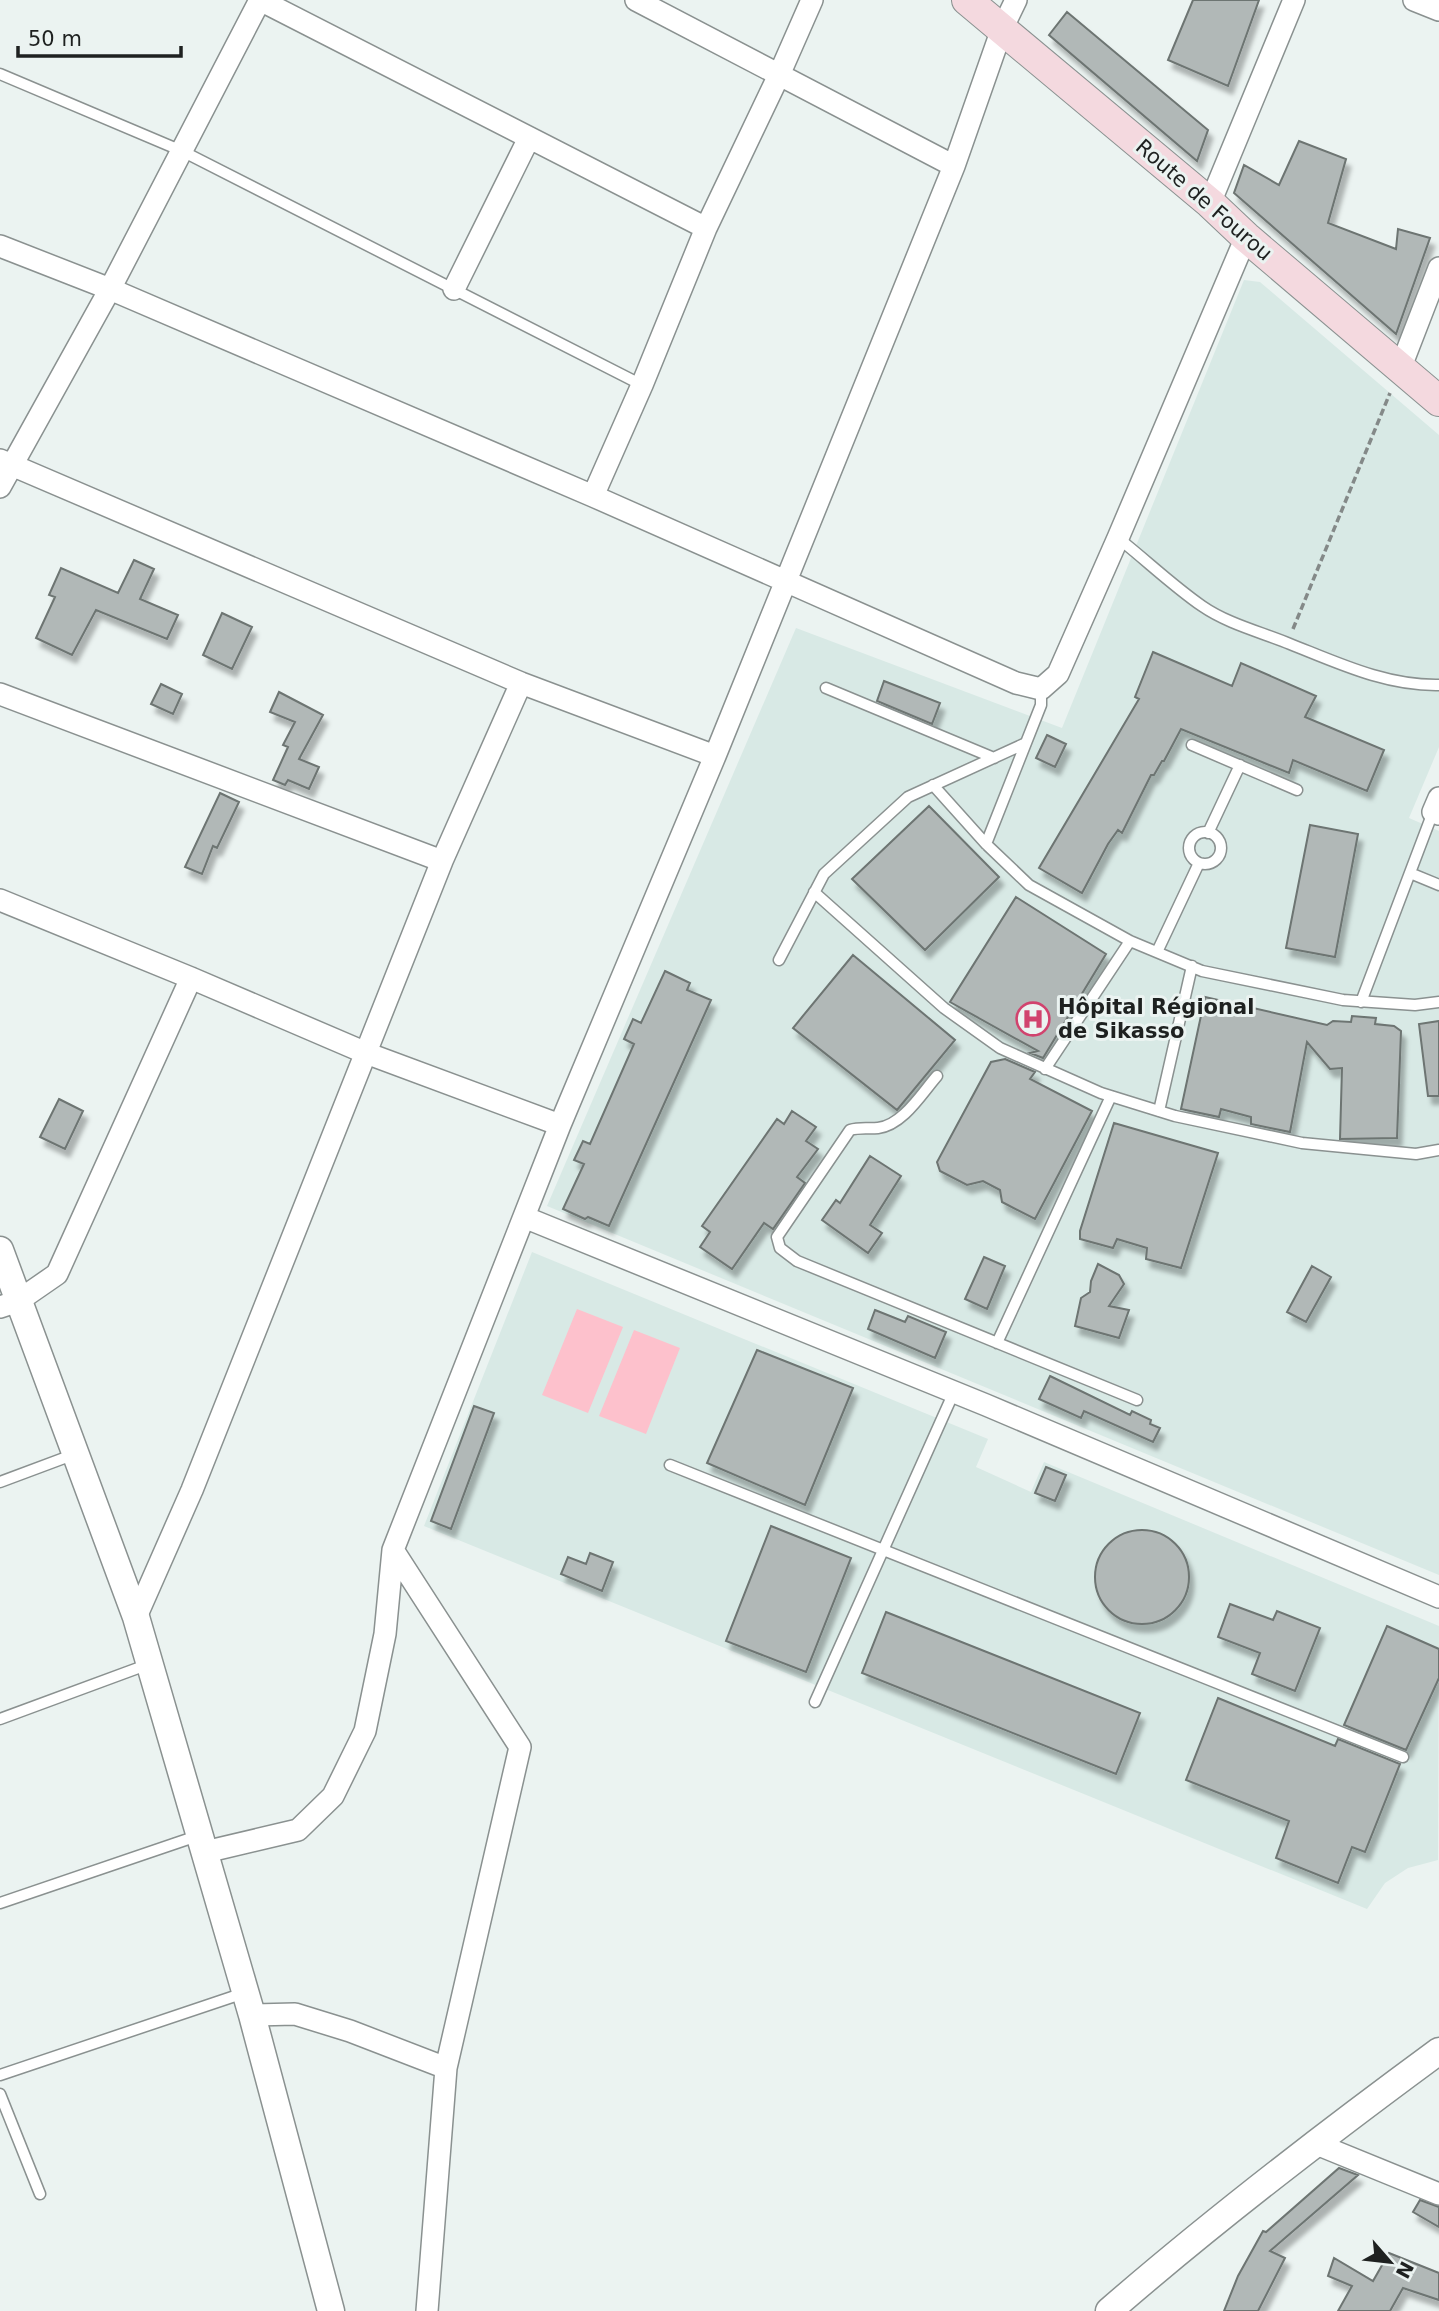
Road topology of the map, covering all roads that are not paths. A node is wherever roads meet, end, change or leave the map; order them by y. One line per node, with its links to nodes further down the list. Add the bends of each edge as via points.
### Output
1 (260, 0): 12 (street); 13 (street)
2 (636, 0): 11 (street)
3 (812, 0): 11 (street)
4 (967, 0): 9 (main road, Route de Fourou)
5 (1016, 0): 9 (street)
6 (1294, 0): 15 (street)
7 (1414, 0): 8 (street)
8 (1439, 10)
9 (1002, 29): 14 (street); 15 (main road, Route de Fourou)
10 (0, 74): 13 (lane)
11 (779, 75): 14 (street); 16 (street)
12 (529, 138): 16 (street); 21 (street)
13 (182, 151): 20 (street); 21 (lane)
14 (954, 166): 29 (street)
15 (1210, 203): 17 (main road, Route de Fourou)
16 (706, 228): 23 (street)
17 (1246, 237): 22 (main road, Route de Fourou); 28 (street)
18 (0, 246): 20 (street)
19 (1439, 268): 22 (street)
20 (110, 289): 25 (street); 27 (street)
21 (454, 289): 23 (lane)
22 (1400, 369): 24 (main road, Route de Fourou)
23 (642, 384): 27 (street)
24 (1439, 401)
25 (6, 462): 26 (street); 30 (street)
26 (0, 487)
27 (593, 496): 29 (street)
28 (1118, 538): 31 (lane, via 1203,607 1253,631 1346,668 1381,678); 33 (street, via 1058,674)
29 (785, 579): 33 (street, via 1016,684); 37 (street)
30 (522, 683): 37 (street); 45 (street)
31 (1439, 685)
32 (826, 688): 38 (lane)
33 (1041, 689): 35 (lane, via 1041,705)
34 (0, 694): 45 (street)
35 (1026, 743): 38 (lane); 44 (lane)
36 (1192, 745): 39 (lane)
37 (715, 756): 63 (street)
38 (993, 758): 40 (lane)
39 (1240, 765): 41 (lane); 43 (lane)
40 (933, 785): 44 (lane); 49 (lane, via 908,797 824,874)
41 (1297, 789)
42 (1437, 808): 47 (lane)
43 (1208, 833): 46 (lane, via 1194,837 1189,846 1191,857); 46 (lane, via 1217,838 1220,852 1214,861)
44 (986, 844): 51 (lane, via 1029,885)
45 (442, 861): 58 (street)
46 (1199, 863): 52 (lane)
47 (1410, 873): 48 (lane); 56 (lane)
48 (1439, 885)
49 (814, 892): 53 (lane); 59 (lane, via 944,1008 1000,1048)
50 (0, 900): 55 (street)
51 (1130, 941): 52 (lane); 59 (lane)
52 (1157, 952): 54 (lane)
53 (779, 960)
54 (1192, 966): 56 (lane); 62 (lane)
55 (191, 978): 58 (street); 67 (street, via 57,1274)
56 (1361, 1002): 57 (lane)
57 (1439, 1002)
58 (366, 1053): 63 (street); 77 (street, via 192,1490)
59 (1045, 1069): 61 (lane)
60 (937, 1076): 68 (lane, via 894,1121 879,1128 850,1130 777,1237 780,1248 797,1261)
61 (1111, 1096): 62 (lane); 68 (lane)
62 (1159, 1111): 64 (lane, via 1302,1143 1416,1154)
63 (560, 1125): 65 (street)
64 (1439, 1150)
65 (524, 1217): 69 (street); 74 (street)
66 (0, 1250): 67 (street)
67 (9, 1303): 71 (street)
68 (998, 1343): 70 (lane)
69 (954, 1392): 75 (lane); 76 (street)
70 (1137, 1400)
71 (75, 1454): 73 (lane); 77 (street)
72 (670, 1465): 75 (lane)
73 (0, 1482)
74 (393, 1550): 82 (street, via 385,1634 365,1731 333,1796 298,1830); 86 (street, via 520,1747)
75 (883, 1550): 79 (lane); 81 (lane)
76 (1439, 1597)
77 (136, 1617): 78 (street)
78 (150, 1664): 80 (lane); 82 (street)
79 (815, 1702)
80 (0, 1719)
81 (1403, 1757)
82 (202, 1844): 83 (lane); 84 (street)
83 (0, 1903)
84 (248, 2004): 86 (street, via 350,2031); 87 (lane); 92 (street)
85 (1439, 2051): 89 (street)
86 (446, 2068): 93 (street)
87 (0, 2075)
88 (0, 2094): 90 (lane)
89 (1314, 2143): 91 (street); 94 (street)
90 (40, 2194)
91 (1439, 2194)
92 (331, 2311)
93 (427, 2311)
94 (1109, 2311)

